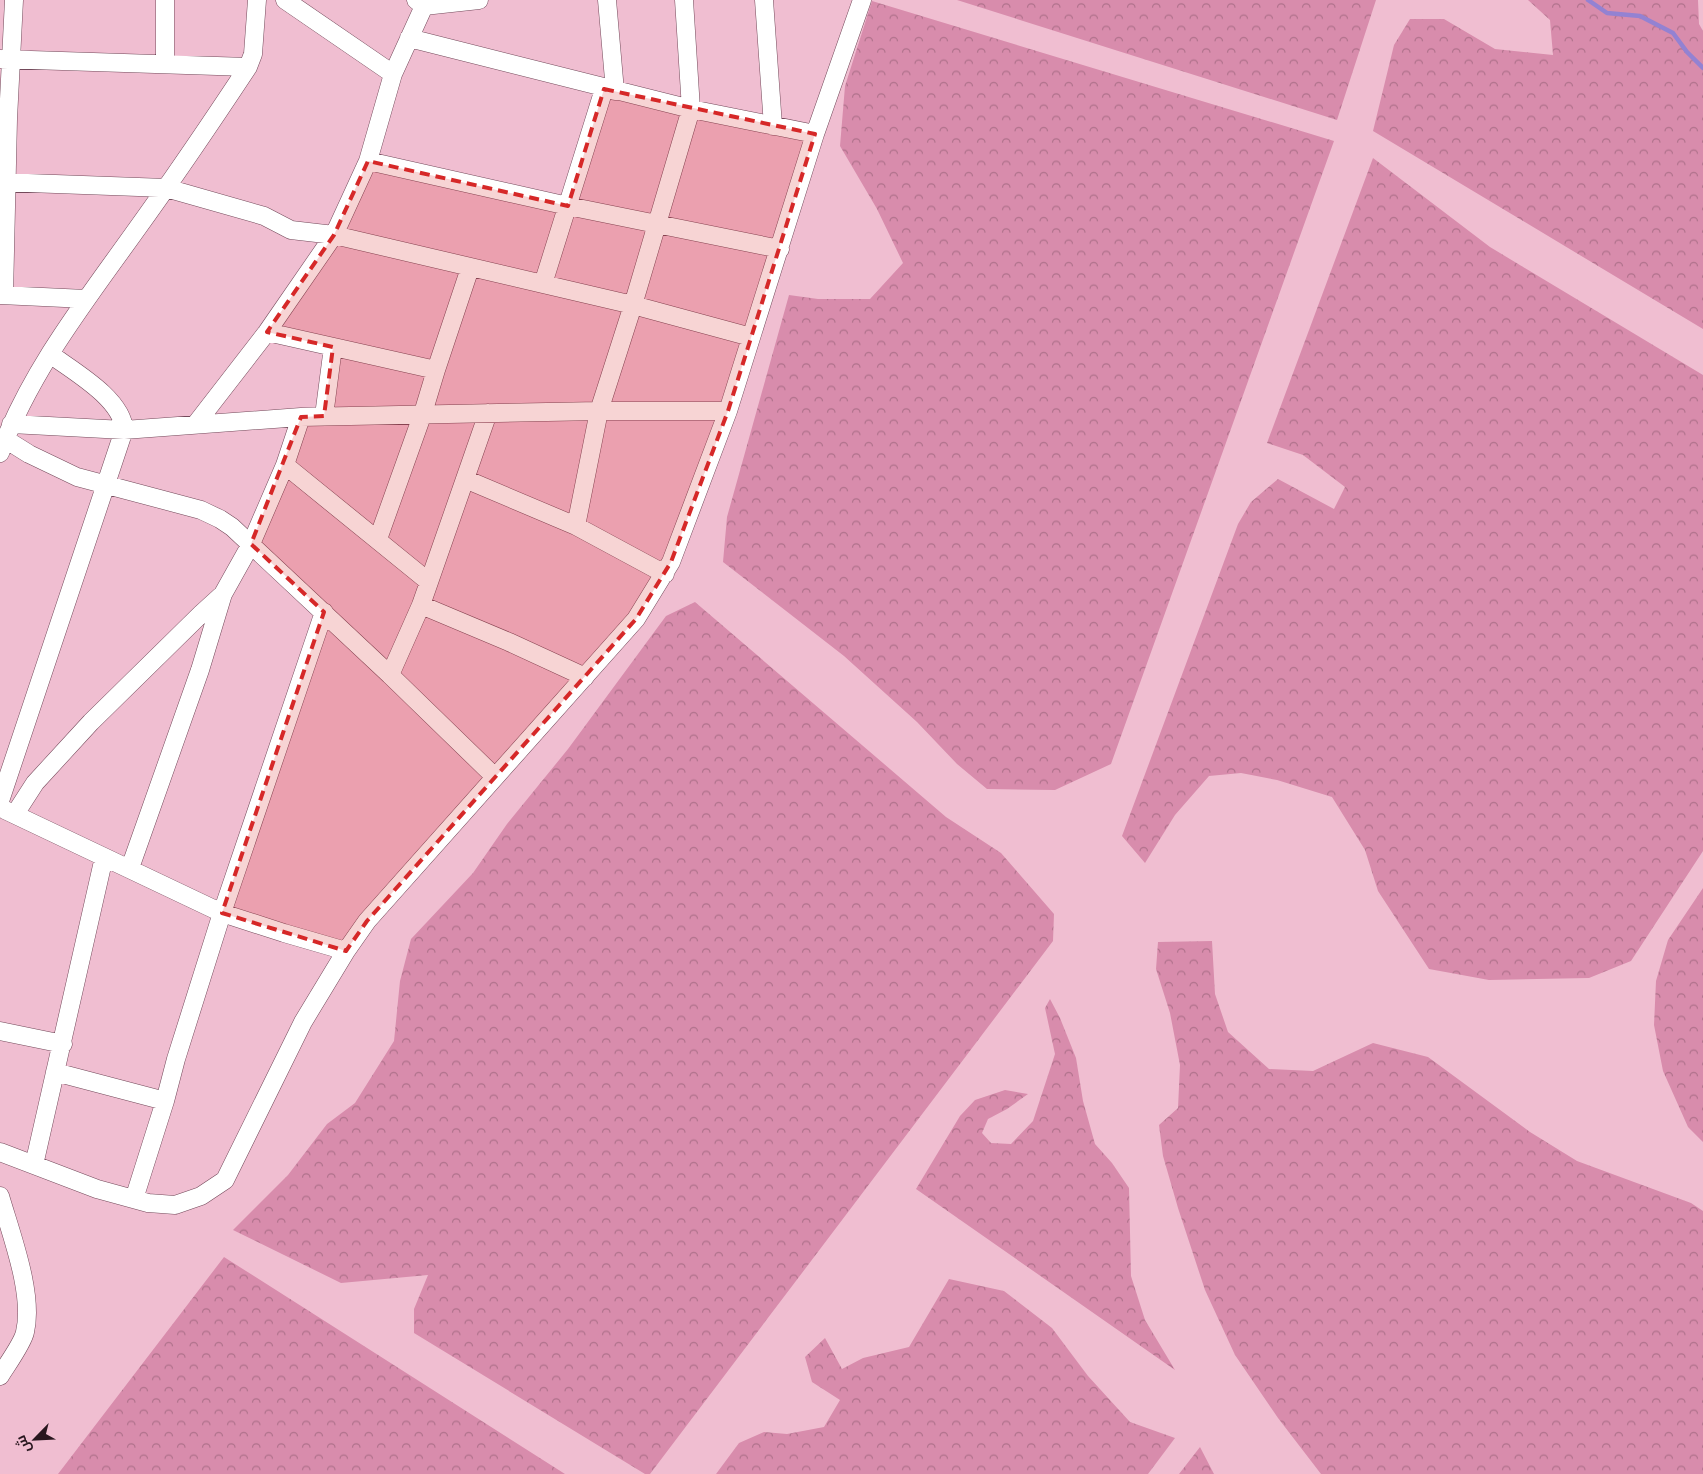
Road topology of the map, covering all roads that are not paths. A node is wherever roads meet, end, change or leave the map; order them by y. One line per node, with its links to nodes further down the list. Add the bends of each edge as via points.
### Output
1 (14, 0): 12 (street)
2 (165, 0): 13 (street)
3 (257, 0): 14 (street, via 255,41)
4 (285, 0): 15 (street)
5 (479, 0): 10 (street)
6 (607, 0): 16 (street)
7 (684, 0): 17 (street)
8 (764, 0): 18 (street)
9 (862, 0): 19 (street)
10 (421, 2): 11 (street)
11 (409, 38): 15 (street); 16 (street)
12 (5, 59): 13 (street); 21 (street)
13 (165, 64): 14 (street)
14 (248, 67): 22 (street)
15 (393, 74): 20 (street)
16 (609, 90): 17 (street); 23 (street)
17 (691, 109): 18 (street); 24 (street)
18 (774, 126): 19 (street)
19 (815, 134): 26 (street)
20 (368, 161): 23 (street); 25 (street)
21 (3, 182): 22 (street); 29 (street)
22 (166, 188): 25 (street, via 264,216 291,230); 30 (street)
23 (568, 206): 24 (street); 28 (street)
24 (657, 223): 26 (street); 31 (street)
25 (334, 236): 27 (street); 32 (street)
26 (780, 249): 33 (street)
27 (470, 268): 28 (street); 36 (street)
28 (543, 284): 31 (street)
29 (2, 295): 30 (street)
30 (86, 299): 35 (street)
31 (633, 305): 33 (street); 38 (street)
32 (267, 332): 34 (street); 43 (street)
33 (751, 337): 37 (street)
34 (332, 347): 36 (street); 41 (street)
35 (50, 354): 44 (street, via 102,392 122,418); 45 (street, via 32,382)
36 (436, 370): 40 (street)
37 (728, 410): 38 (street); 52 (street)
38 (599, 411): 39 (street); 49 (street)
39 (488, 413): 40 (street); 47 (street)
40 (423, 414): 41 (street); 50 (street)
41 (324, 416): 42 (street)
42 (301, 417): 43 (street); 46 (street)
43 (195, 425): 44 (street)
44 (124, 430): 45 (street); 48 (street)
45 (5, 438): 48 (street, via 55,468)
46 (285, 464): 50 (street); 51 (street)
47 (465, 479): 49 (street); 53 (street)
48 (107, 484): 51 (street, via 201,510 220,519); 60 (street)
49 (576, 526): 52 (street)
50 (378, 539): 53 (street)
51 (250, 544): 54 (street); 56 (street)
52 (665, 574): 58 (street, via 636,619)
53 (429, 582): 55 (street)
54 (223, 594): 61 (street, via 91,722); 63 (street, via 200,670)
55 (421, 606): 57 (street); 58 (street)
56 (324, 612): 57 (street); 64 (street)
57 (390, 675): 59 (street)
58 (585, 677): 59 (street)
59 (494, 776): 65 (street, via 366,921)
60 (0, 801)
61 (8, 811): 62 (street)
62 (104, 857): 63 (street); 67 (street)
63 (130, 868): 64 (street)
64 (222, 913): 65 (street); 69 (street)
65 (346, 951): 73 (street, via 303,1022 225,1180 202,1196 175,1205)
66 (0, 1031): 67 (street)
67 (63, 1044): 68 (street)
68 (55, 1072): 69 (street); 71 (street)
69 (164, 1101): 73 (street)
70 (0, 1152): 71 (street)
71 (34, 1165): 73 (street)
72 (0, 1196): 74 (street, via 24,1278 26,1312 25,1333)
73 (134, 1199)
74 (0, 1376)

